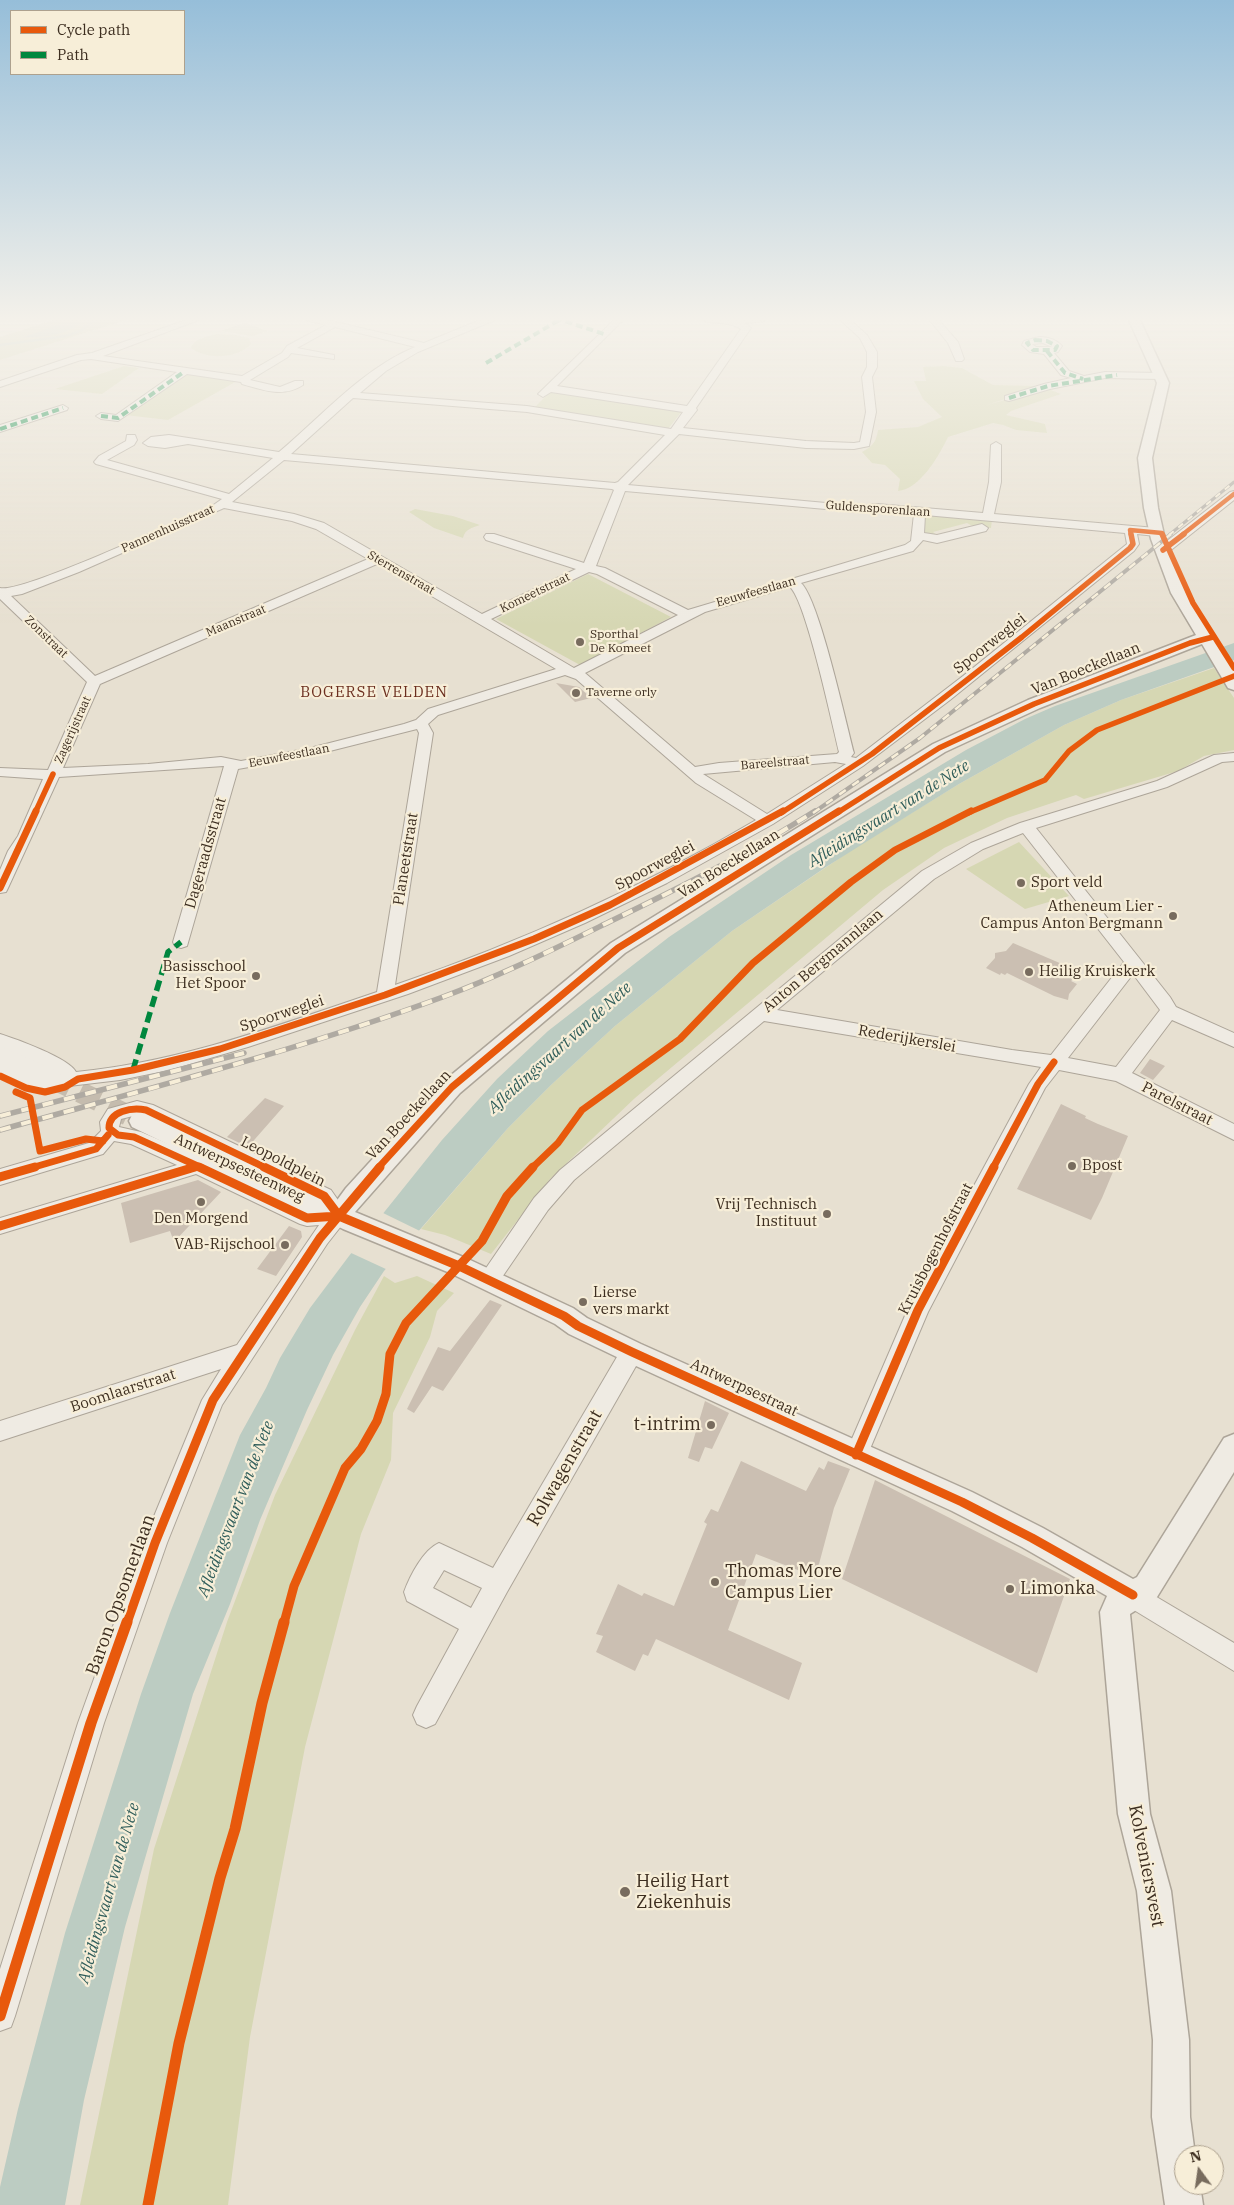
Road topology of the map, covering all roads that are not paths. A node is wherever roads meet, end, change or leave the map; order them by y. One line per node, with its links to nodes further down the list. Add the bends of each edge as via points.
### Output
1 (24, 421): 7 (street)
2 (321, 421): 12 (street, Pannenhuisstraat)
3 (607, 421): 8 (street)
4 (683, 421): 8 (street, Komeetstraat)
5 (869, 421): 8 (street, via 865,444 856,447)
6 (1154, 421): 19 (street, via 1145,458)
7 (0, 429)
8 (675, 431): 13 (street, Komeetstraat)
9 (131, 437): 15 (street, Sterrenstraat, via 130,443 100,462)
10 (182, 441): 12 (street, Guldensporenlaan)
11 (996, 445): 17 (street, via 995,482)
12 (281, 456): 13 (street, Guldensporenlaan); 15 (street, Pannenhuisstraat)
13 (621, 487): 16 (street, Guldensporenlaan, via 859,509 877,507); 24 (street, Komeetstraat)
14 (1234, 494): 22 (street)
15 (228, 501): 23 (street, Sterrenstraat, via 320,526); 26 (street, Pannenhuisstraat, via 74,569 18,591)
16 (920, 511): 17 (street, Guldensporenlaan); 20 (street)
17 (986, 523): 18 (street, Guldensporenlaan); 20 (street, via 937,539)
18 (1130, 530): 19 (street); 38 (street, Spoorweglei, via 1133,544 1130,548 1022,637)
19 (1156, 532): 22 (street)
20 (918, 536): 25 (street, Eeuwfeestlaan, via 917,542 909,548)
21 (490, 537): 24 (street, via 563,562)
22 (1162, 551): 29 (street, via 1179,593)
23 (378, 559): 28 (street, Sterrenstraat); 32 (street, Maanstraat)
24 (589, 567): 27 (street, Komeetstraat); 28 (street, Komeetstraat)
25 (792, 582): 27 (street, Eeuwfeestlaan); 36 (street, via 801,590 813,624 847,753)
26 (1, 593): 32 (street, Zonstraat)
27 (688, 615): 31 (street, Eeuwfeestlaan)
28 (482, 619): 31 (street, Sterrenstraat)
29 (1209, 644): 30 (street); 62 (street, Van Boeckellaan, via 1034,704 939,748 618,948 452,1087 354,1195)
30 (1226, 666): 33 (street)
31 (570, 672): 34 (street, Eeuwfeestlaan, via 433,712); 40 (street)
32 (94, 681): 41 (street, Zagerijstraat)
33 (1234, 686)
34 (421, 723): 37 (street, Eeuwfeestlaan, via 310,752 241,765); 47 (street, Planeetstraat, via 426,733)
35 (1234, 757): 43 (street, Anton Bergmannlaan, via 1219,758 1162,784)
36 (841, 758): 38 (street, Bareelstraat); 40 (street, Bareelstraat)
37 (232, 763): 41 (street, Eeuwfeestlaan, via 220,761); 45 (street, Dageraadsstraat)
38 (857, 764): 42 (street, Spoorweglei)
39 (0, 772): 41 (street, Eeuwfeestlaan)
40 (692, 772): 42 (street)
41 (53, 774): 44 (street, Zagerijstraat)
42 (768, 820): 47 (street, Spoorweglei, via 610,905 534,939)
43 (1026, 826): 46 (street); 49 (street, Anton Bergmannlaan, via 977,846 928,875)
44 (0, 888)
45 (181, 942)
46 (1133, 962): 48 (street); 53 (street)
47 (385, 995): 56 (street, Spoorweglei, via 220,1049 133,1070)
48 (1169, 1010): 50 (street); 55 (street)
49 (761, 1014): 53 (street, Rederijkerslei); 64 (street, Anton Bergmannlaan, via 567,1175 541,1204)
50 (1234, 1040)
51 (0, 1041): 56 (street, via 64,1070 68,1074)
52 (0, 1054): 56 (street)
53 (1054, 1062): 55 (street, Rederijkerslei); 69 (street, Kruisbogenhofstraat, via 1038,1084 918,1310)
54 (0, 1068): 56 (street, via 38,1086 54,1086)
55 (1120, 1075): 59 (street, Parelstraat)
56 (65, 1078)
57 (140, 1121): 62 (street, Antwerpsesteenweg)
58 (111, 1132): 60 (street, via 134,1137); 61 (street, Leopoldplein, via 96,1149); 62 (street, Leopoldplein, via 109,1122 115,1114 137,1108 146,1110 324,1196)
59 (1234, 1133)
60 (198, 1166): 62 (street, via 307,1218); 63 (street)
61 (0, 1177)
62 (345, 1219): 64 (street, Antwerpsestraat); 65 (street, Baron Opsomerlaan, via 320,1238)
63 (0, 1226)
64 (488, 1280): 66 (street, Antwerpsestraat)
65 (245, 1352): 67 (street, Boomlaarstraat); 75 (street, Baron Opsomerlaan, via 213,1400 133,1603 91,1723)
66 (632, 1352): 69 (street, Antwerpsestraat); 70 (street, Rolwagenstraat)
67 (0, 1431)
68 (1234, 1447): 71 (street, via 1147,1587)
69 (856, 1455): 71 (street, Antwerpsestraat, via 986,1515)
70 (498, 1583): 72 (street, Rolwagenstraat); 72 (street, via 439,1555 416,1592)
71 (1133, 1595): 73 (street, Antwerpsestraat); 76 (street, Kolveniersvest, via 1121,1602 1115,1612 1134,1814 1154,1891 1171,2040 1171,2117)
72 (476, 1624): 74 (street, Rolwagenstraat)
73 (1234, 1658)
74 (426, 1715)
75 (0, 2016)
76 (1184, 2205)

